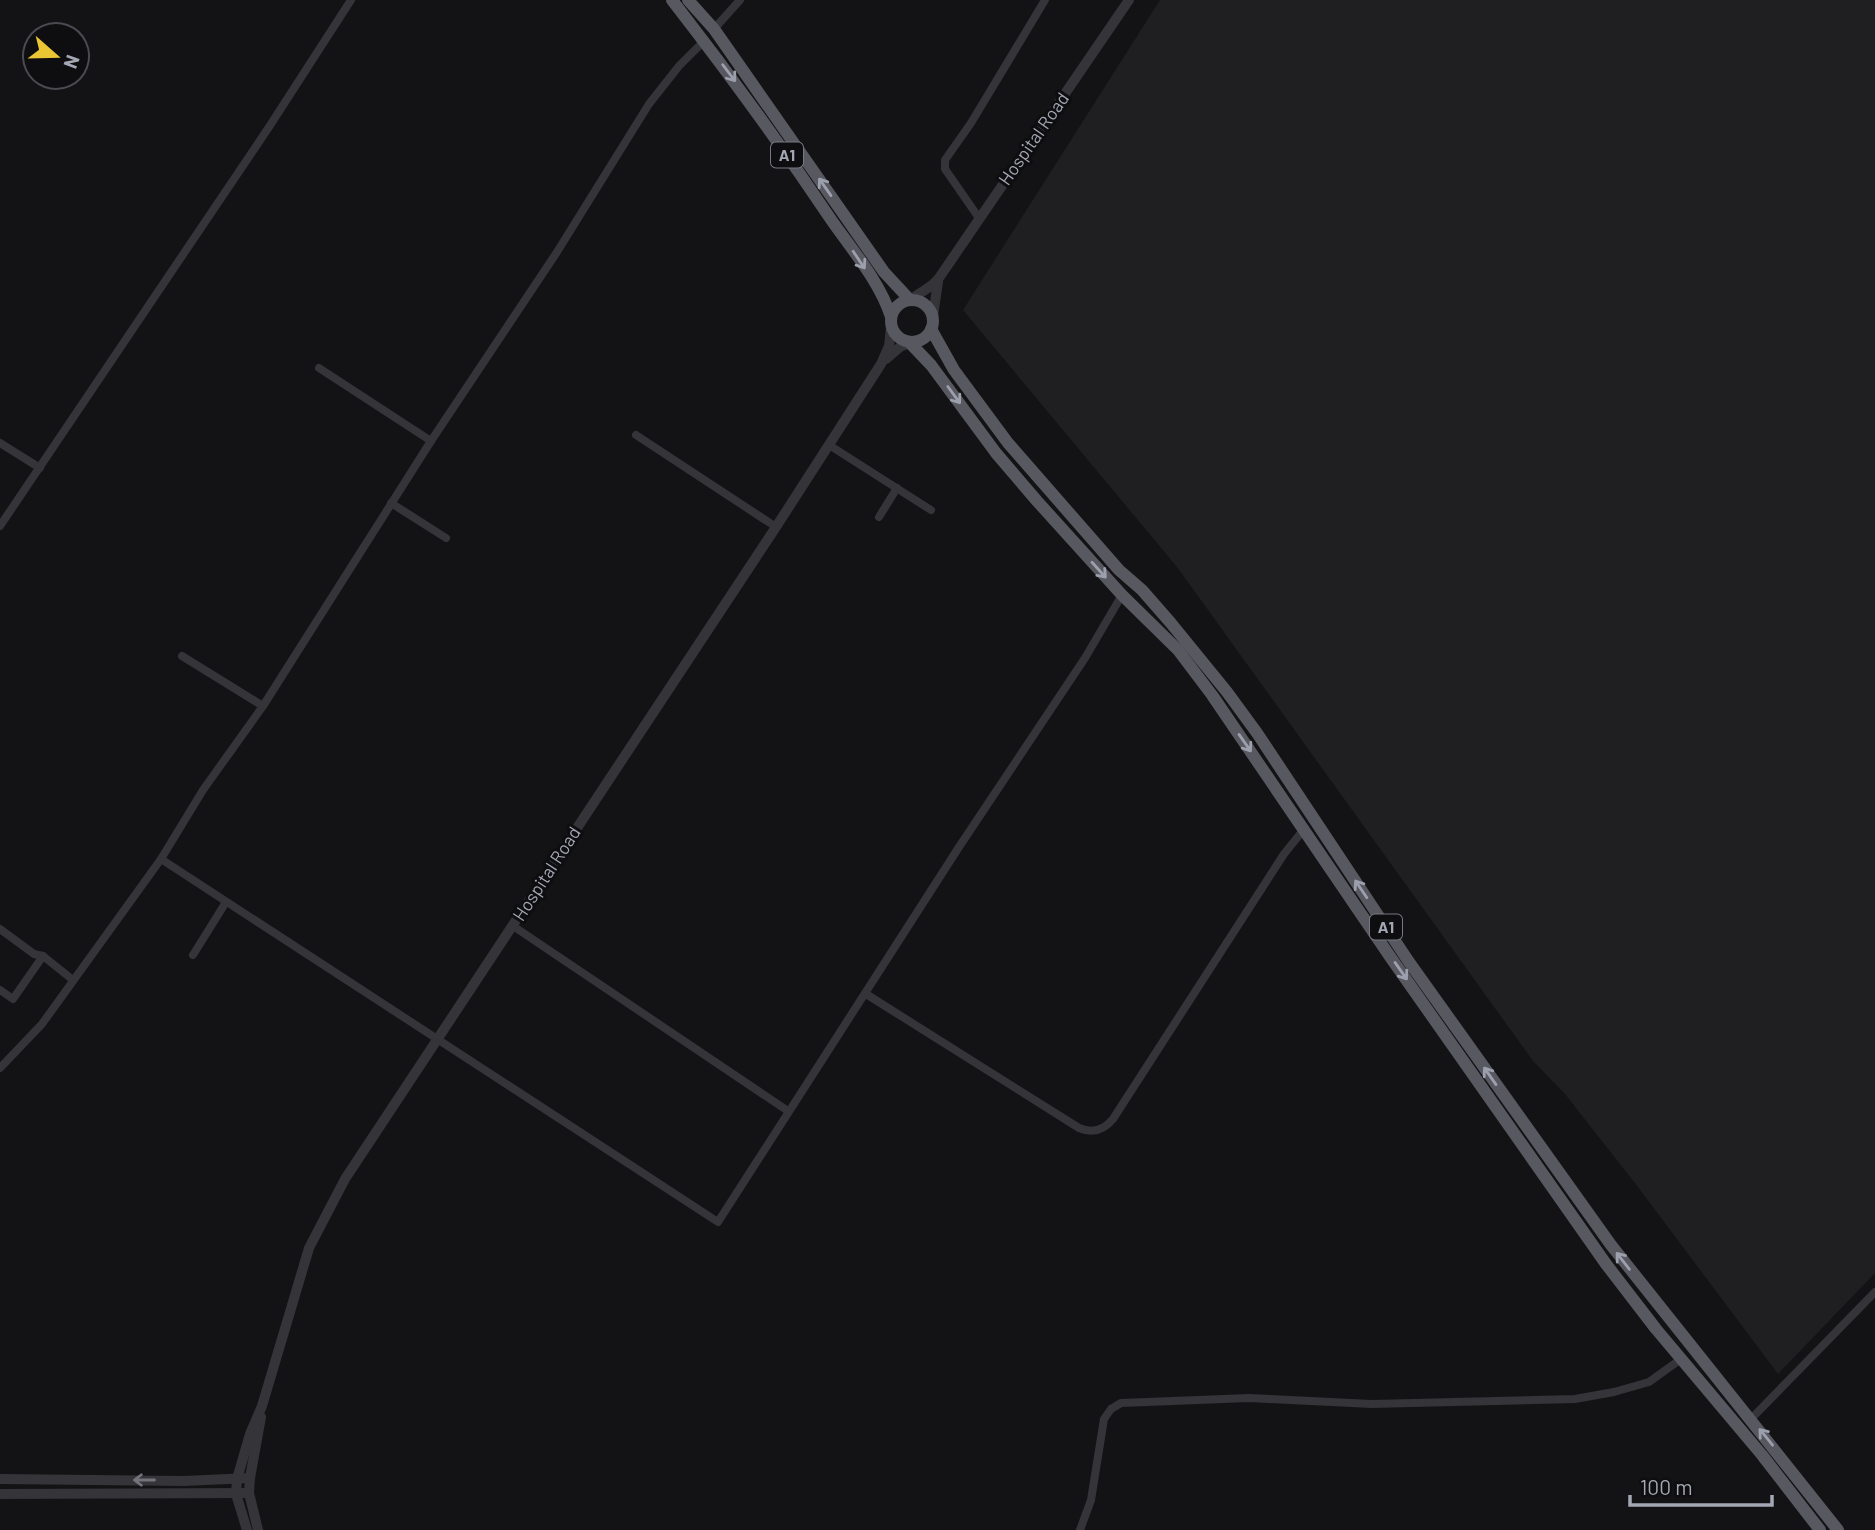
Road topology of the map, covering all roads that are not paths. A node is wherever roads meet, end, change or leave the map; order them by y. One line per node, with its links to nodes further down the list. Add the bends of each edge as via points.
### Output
1 (351, 0): 22 (street)
2 (672, 0): 8 (highway, A1)
3 (688, 0): 7 (highway, A1)
4 (740, 0): 7 (street)
5 (1045, 0): 9 (street, via 946,160 946,169)
6 (1129, 0): 9 (street, Hospital Road)
7 (714, 29): 11 (highway, A1, one-way to 7, via 893,283)
8 (704, 41): 13 (highway, A1, one-way to 13, via 875,284); 19 (street, via 649,104)
9 (979, 218): 10 (street, Hospital Road)
10 (939, 278): 11 (street); 12 (street)
11 (913, 298): 12 (highway); 13 (highway, via 899,304)
12 (933, 316): 14 (highway)
13 (891, 322): 15 (highway, via 896,336); 16 (street, via 891,341)
14 (932, 329): 15 (highway, via 924,339); 49 (highway, A1, one-way to 14, via 1652,1298 1548,1158 1227,692 1142,590 1119,570 1008,443 953,367)
15 (909, 343): 16 (street); 30 (highway, A1, one-way to 30, via 932,365 1004,462)
16 (881, 364): 21 (street, Hospital Road)
17 (319, 368): 19 (street)
18 (636, 435): 28 (street)
19 (431, 442): 24 (street)
20 (0, 443): 22 (street)
21 (829, 445): 23 (street); 28 (street, Hospital Road)
22 (40, 468): 27 (street)
23 (897, 488): 25 (street); 26 (street)
24 (391, 503): 29 (street); 32 (street)
25 (931, 510)
26 (879, 517)
27 (0, 526)
28 (776, 527): 36 (street, Hospital Road)
29 (446, 538)
30 (1122, 596): 33 (highway, A1, one-way to 33, via 1178,650); 42 (street)
31 (183, 656): 32 (street)
32 (263, 706): 34 (street, via 202,790)
33 (1305, 828): 42 (street, via 1101,1129 1079,1128); 47 (highway, A1, one-way to 47, via 1556,1194)
34 (161, 859): 35 (street); 40 (street)
35 (226, 902): 38 (street); 43 (street)
36 (513, 926): 43 (street, Hospital Road); 45 (street)
37 (0, 929): 39 (street)
38 (193, 955)
39 (43, 956): 40 (street); 41 (street, via 13,999)
40 (73, 980): 44 (street, via 42,1024)
41 (0, 990)
42 (866, 993): 45 (street)
43 (437, 1041): 45 (street, via 718,1223); 48 (street, Hospital Road, via 345,1179 320,1225 293,1297)
44 (0, 1068)
45 (788, 1111)
46 (1875, 1292): 49 (street)
47 (1681, 1359): 60 (street, via 1649,1382 1574,1399 1372,1404 1249,1398 1121,1403 1104,1419 1091,1500); 61 (highway, A1)
48 (262, 1406): 50 (street); 52 (street)
49 (1751, 1419): 62 (highway, A1, one-way to 49)
50 (250, 1478): 52 (street); 54 (street)
51 (0, 1479): 53 (street, one-way to 51)
52 (237, 1479): 53 (street); 57 (street)
53 (184, 1480): 56 (street)
54 (249, 1493): 57 (street); 59 (street)
55 (0, 1494): 56 (street)
56 (185, 1494): 57 (street)
57 (236, 1494): 58 (street)
58 (247, 1530)
59 (258, 1530)
60 (1080, 1530)
61 (1820, 1530)
62 (1838, 1530)

